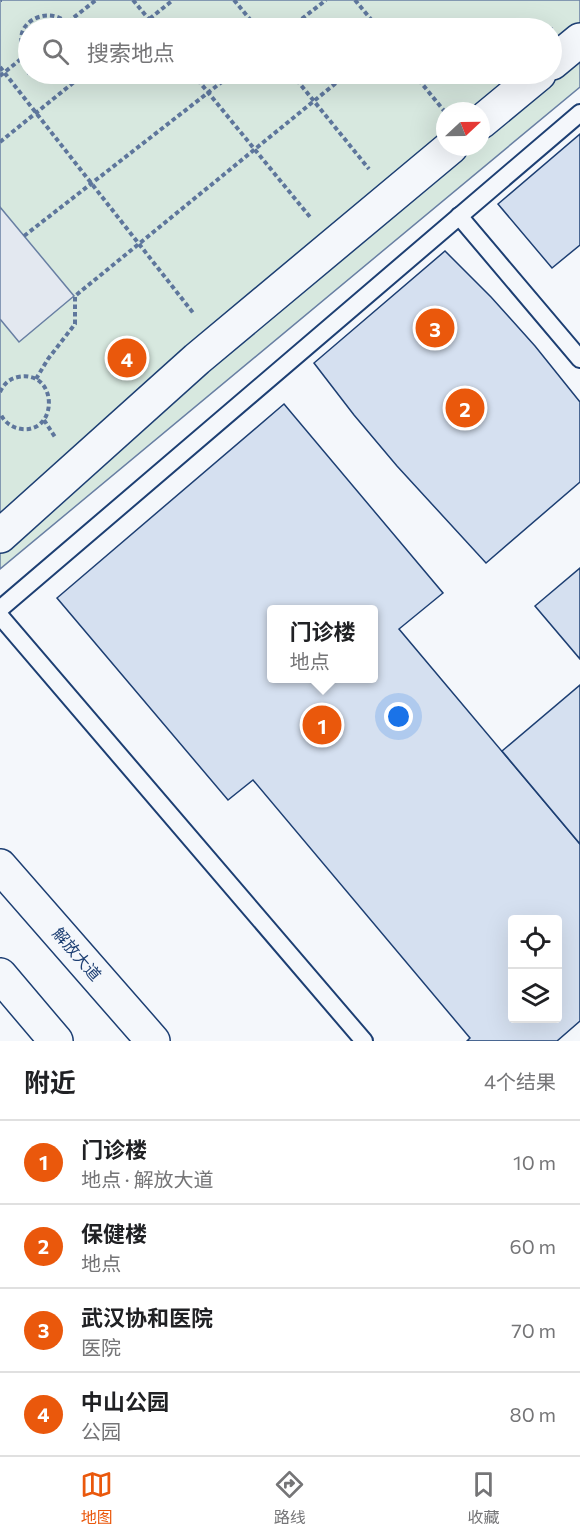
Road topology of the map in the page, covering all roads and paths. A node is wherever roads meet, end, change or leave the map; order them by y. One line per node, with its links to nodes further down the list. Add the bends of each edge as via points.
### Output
1 (96, 0): 9 (path)
2 (133, 0): 10 (path)
3 (173, 0): 11 (path)
4 (234, 0): 12 (path)
5 (326, 0): 13 (path)
6 (355, 0): 14 (path)
7 (31, 18): 8 (path, via 47,12)
8 (63, 18)
9 (73, 18)
10 (147, 18)
11 (151, 18)
12 (248, 18)
13 (303, 18)
14 (370, 18)
15 (580, 40): 16 (street)
16 (562, 55)
17 (18, 63): 19 (path)
18 (0, 67): 19 (path)
19 (5, 73): 20 (path); 31 (path)
20 (0, 76)
21 (72, 84): 31 (path)
22 (201, 84): 28 (path)
23 (219, 84): 28 (path)
24 (300, 84): 29 (path)
25 (334, 84): 29 (path)
26 (422, 84): 30 (path)
27 (527, 84): 33 (street)
28 (208, 92): 35 (path); 38 (path)
29 (314, 100): 35 (path); 37 (path)
30 (437, 102)
31 (36, 113): 34 (path); 38 (path)
32 (580, 113): 39 (lane)
33 (490, 115)
34 (0, 142)
35 (254, 149): 40 (path); 42 (path)
36 (440, 156): 48 (street, via 197,359)
37 (372, 173)
38 (92, 183): 41 (path); 42 (path)
39 (459, 216): 44 (lane); 49 (lane)
40 (314, 223)
41 (24, 236)
42 (138, 243): 43 (path); 45 (path, via 75,296 75,324)
43 (199, 320)
44 (580, 359)
45 (36, 379): 46 (path, via 12,379); 47 (path, via 50,397 44,420 23,430 12,426)
46 (0, 392)
47 (0, 413)
48 (0, 536)
49 (0, 609)
50 (0, 616): 55 (lane)
51 (0, 866): 54 (street, 解放大道)
52 (0, 975): 53 (street)
53 (56, 1041)
54 (153, 1041)
55 (364, 1041)

